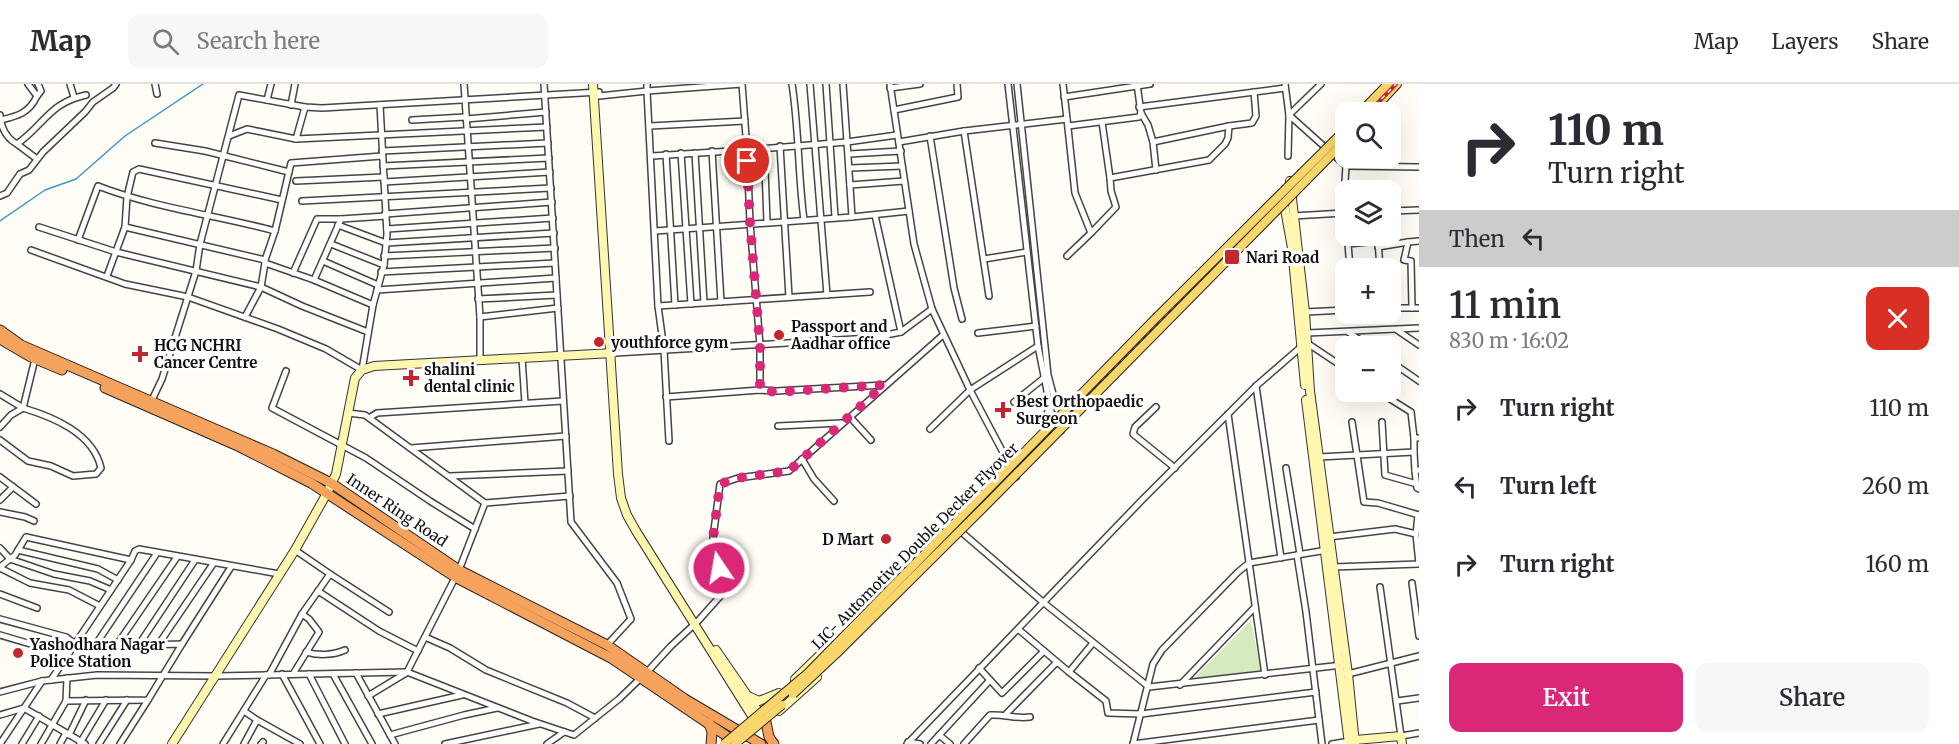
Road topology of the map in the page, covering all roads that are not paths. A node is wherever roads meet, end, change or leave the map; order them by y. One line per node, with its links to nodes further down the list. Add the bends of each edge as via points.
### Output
1 (28, 84): 37 (street)
2 (38, 84): 37 (street, via 41,91)
3 (70, 84): 38 (street)
4 (116, 84): 101 (street)
5 (154, 84): 34 (street)
6 (271, 84): 40 (street)
7 (295, 84): 46 (street)
8 (464, 84): 41 (street)
9 (544, 84): 36 (street)
10 (647, 84): 32 (street)
11 (743, 84): 30 (street); 58 (street)
12 (792, 84): 83 (street)
13 (810, 84): 82 (street)
14 (826, 84): 80 (street)
15 (843, 84): 75 (street)
16 (920, 84): 28 (street)
17 (957, 84): 49 (street, via 958,97)
18 (1008, 84): 61 (street)
19 (1017, 84): 60 (street)
20 (1063, 84): 39 (street)
21 (1150, 84): 27 (street)
22 (1321, 84): 53 (street)
23 (1384, 84): 42 (main road)
24 (1388, 84): 43 (main road)
25 (1397, 84): 44 (main road)
26 (1402, 84): 45 (main road)
27 (1137, 85): 39 (street); 50 (street)
28 (890, 86): 49 (street)
29 (1285, 86): 33 (street); 53 (street)
30 (681, 87): 32 (street)
31 (596, 90): 32 (street); 36 (street); 234 (main road)
32 (647, 91): 62 (street)
33 (1254, 92): 50 (street); 64 (street, via 1256,116 1251,123)
34 (157, 94)
35 (86, 95): 38 (street)
36 (545, 95): 41 (street); 51 (street)
37 (37, 96): 56 (street, via 20,116)
38 (74, 97): 81 (street, via 52,109)
39 (1064, 97): 55 (street)
40 (267, 100): 46 (street); 71 (street, via 239,94)
41 (464, 100): 47 (street); 54 (street)
42 (1368, 102)
43 (1369, 102)
44 (1382, 102)
45 (1383, 102)
46 (291, 105): 48 (street)
47 (380, 105): 48 (street); 68 (street)
48 (305, 107): 73 (street)
49 (894, 110): 69 (street)
50 (1140, 110): 59 (street, via 1139,117); 77 (street)
51 (546, 112): 54 (street); 65 (street)
52 (0, 115): 56 (street)
53 (1289, 116): 85 (street); 99 (street)
54 (466, 118): 57 (street); 67 (street)
55 (1067, 119): 60 (street); 63 (street)
56 (1, 120): 81 (street, via 10,140)
57 (412, 120)
58 (745, 121): 62 (street); 87 (street)
59 (1102, 122): 63 (street); 113 (street)
60 (1022, 124): 61 (street); 250 (street, via 1048,375)
61 (1012, 125): 66 (street); 172 (street)
62 (650, 126): 98 (street)
63 (1068, 126): 160 (street, via 1075,193)
64 (1229, 126): 77 (street); 109 (street, via 1225,144 1209,160)
65 (547, 127): 67 (street); 79 (street)
66 (964, 130): 72 (street); 178 (street)
67 (467, 132): 68 (street); 86 (street)
68 (381, 134): 73 (street); 91 (street)
69 (897, 135): 75 (street); 76 (street)
70 (1335, 135): 85 (main road)
71 (228, 136): 73 (street, via 247,129); 97 (street)
72 (930, 136): 76 (street); 216 (street)
73 (296, 139)
74 (1335, 140): 422 (main road, LIC- Automotive Double Decker Flyover, bridge, via 808,674)
75 (847, 142): 80 (street); 95 (street)
76 (899, 142): 89 (street)
77 (1153, 142): 109 (street)
78 (155, 143): 97 (street)
79 (548, 143): 86 (street); 100 (street)
80 (830, 143): 82 (street); 142 (street)
81 (17, 144): 101 (street)
82 (814, 144): 83 (street); 143 (street)
83 (799, 145): 84 (street); 144 (street)
84 (780, 146): 87 (street); 145 (street)
85 (1323, 147): 96 (street); 117 (main road)
86 (468, 148): 91 (street); 102 (street)
87 (747, 150): 88 (street); 148 (street)
88 (712, 151): 93 (street); 150 (street)
89 (901, 151): 95 (street); 104 (street)
90 (1335, 152): 422 (main road, LIC- Automotive Double Decker Flyover, bridge, via 813,677)
91 (382, 153): 103 (street); 110 (street, via 291,163)
92 (681, 153): 93 (street); 94 (street); 153 (street)
93 (695, 153): 154 (street)
94 (666, 154): 98 (street); 156 (street)
95 (849, 154): 107 (street)
96 (1334, 154): 125 (main road)
97 (224, 155): 110 (street); 118 (street)
98 (652, 156): 158 (street)
99 (1288, 156)
100 (549, 158): 102 (street); 111 (street)
101 (37, 159): 123 (street)
102 (469, 163): 103 (street); 112 (street)
103 (383, 166): 114 (street)
104 (902, 166): 107 (street); 116 (street)
105 (1401, 167): 106 (street)
106 (1419, 167)
107 (850, 168): 119 (street)
108 (765, 169): 147 (street)
109 (1156, 170): 113 (street)
110 (289, 172): 127 (street)
111 (550, 172): 112 (street); 120 (street)
112 (470, 178): 114 (street); 122 (street)
113 (1110, 178): 160 (street, via 1116,207)
114 (384, 180): 115 (street); 124 (street)
115 (296, 181)
116 (904, 181): 119 (street); 133 (street)
117 (1290, 181): 121 (main road); 125 (main road)
118 (216, 184): 126 (street, via 139,169 133,172); 127 (street); 138 (street)
119 (850, 185): 140 (street)
120 (551, 188): 122 (street); 129 (street)
121 (1282, 189): 130 (main road); 252 (main road)
122 (471, 193): 124 (street); 131 (street)
123 (0, 196)
124 (385, 196): 128 (street); 136 (street)
125 (1292, 196): 130 (main road); 139 (main road)
126 (127, 197): 138 (street); 152 (street); 162 (street, via 98,186)
127 (282, 200): 157 (street)
128 (302, 201)
129 (552, 202): 131 (street); 141 (street)
130 (1284, 203): 139 (main road); 272 (main road)
131 (472, 209): 136 (street); 149 (street)
132 (1419, 210): 134 (street)
133 (909, 211): 137 (street); 211 (street)
134 (1401, 211)
135 (1335, 214): 139 (street)
136 (386, 215): 146 (street); 155 (street)
137 (874, 215): 140 (street); 223 (street)
138 (208, 216): 157 (street); 166 (street)
139 (1290, 216): 213 (main road); 226 (main road)
140 (852, 217): 142 (street)
141 (553, 218): 149 (street); 159 (street)
142 (835, 218): 143 (street)
143 (821, 219): 144 (street); 195 (street)
144 (804, 220): 145 (street)
145 (786, 221): 147 (street); 198 (street)
146 (340, 222): 164 (street); 167 (street); 186 (street, via 317,219)
147 (767, 222): 148 (street)
148 (750, 223): 150 (street); 200 (street)
149 (473, 224): 155 (street); 161 (street)
150 (717, 225): 154 (street); 201 (street)
151 (39, 227): 162 (street)
152 (125, 227): 166 (street); 171 (street)
153 (685, 227): 154 (street); 156 (street); 204 (street)
154 (700, 227): 202 (street)
155 (387, 229): 164 (street)
156 (669, 229): 158 (street); 203 (street)
157 (275, 231): 179 (street)
158 (655, 231): 206 (street)
159 (554, 233): 161 (street); 169 (street)
160 (1090, 233): 175 (street)
161 (474, 239): 164 (street); 173 (street)
162 (78, 240): 171 (street)
163 (1419, 241): 165 (street)
164 (386, 243): 174 (street)
165 (1408, 243): 168 (street); 208 (street, via 1404,260 1411,261)
166 (200, 244): 179 (street); 184 (street)
167 (331, 244): 180 (street); 182 (street)
168 (1378, 247): 176 (street, via 1378,241 1348,244); 177 (street)
169 (555, 248): 173 (street); 181 (street)
170 (31, 250): 187 (street)
171 (116, 252): 184 (street); 187 (street)
172 (1027, 252): 178 (street); 217 (street)
173 (475, 253): 174 (street); 183 (street)
174 (384, 256): 182 (street)
175 (1067, 256)
176 (1349, 258)
177 (1379, 258)
178 (984, 259): 196 (street)
179 (265, 261): 186 (street); 191 (street)
180 (323, 261): 189 (street); 192 (street)
181 (555, 263): 183 (street); 188 (street)
182 (384, 265): 185 (street)
183 (476, 268): 185 (street); 190 (street)
184 (196, 272): 191 (street); 197 (street)
185 (381, 272): 192 (street)
186 (293, 273): 189 (street)
187 (107, 276): 197 (street, via 125,284)
188 (556, 278): 190 (street); 194 (street)
189 (314, 280): 205 (street)
190 (477, 284): 192 (street); 199 (street)
191 (261, 287): 214 (street); 222 (street)
192 (377, 287): 205 (street)
193 (870, 292): 195 (street)
194 (557, 295): 199 (street); 210 (street)
195 (827, 295): 198 (street)
196 (989, 296)
197 (188, 297): 214 (street); 255 (street)
198 (789, 297): 200 (street)
199 (478, 299): 215 (street)
200 (756, 299): 201 (street); 229 (street)
201 (721, 302): 202 (street)
202 (704, 303): 204 (street)
203 (675, 304): 204 (street); 206 (street)
204 (691, 304)
205 (373, 305): 222 (street)
206 (658, 306): 233 (street)
207 (1401, 308): 208 (street)
208 (1412, 308): 209 (street)
209 (1419, 308)
210 (558, 309): 215 (street); 235 (street)
211 (932, 309): 223 (street); 225 (street)
212 (1335, 311): 213 (street)
213 (1305, 312): 226 (main road)
214 (245, 317): 241 (street, via 326,349)
215 (480, 317): 238 (street)
216 (962, 319)
217 (1036, 326): 224 (street); 232 (street)
218 (1419, 328): 219 (street)
219 (1395, 329): 221 (street); 231 (street)
220 (0, 330): 255 (highway, Inner Ring Road, via 21,345)
221 (1347, 331): 226 (street); 227 (street)
222 (368, 332): 241 (street)
223 (901, 332): 229 (street, via 871,338)
224 (978, 333)
225 (943, 334): 245 (street); 248 (street)
226 (1304, 334): 230 (main road)
227 (1354, 336)
228 (0, 339): 236 (highway, Inner Ring Road)
229 (760, 345): 233 (street); 247 (street)
230 (1304, 345): 239 (street); 246 (street); 285 (main road)
231 (1419, 345)
232 (1038, 346): 243 (street); 248 (street)
233 (664, 350): 234 (street); 251 (street)
234 (613, 353): 235 (main road); 344 (main road, via 626,501 632,518)
235 (561, 356): 237 (main road); 253 (street)
236 (35, 358): 260 (street); 298 (highway, Inner Ring Road, via 240,447)
237 (522, 358): 238 (main road); 258 (street)
238 (480, 361): 241 (main road, via 374,366)
239 (1335, 363)
240 (1401, 369): 244 (street)
241 (362, 370): 261 (main road, via 355,378)
242 (286, 371): 280 (street, via 272,408)
243 (1044, 378): 254 (street); 256 (street)
244 (1419, 381)
245 (884, 385): 247 (street); 265 (street)
246 (1256, 386): 263 (street); 319 (street)
247 (760, 390): 251 (street)
248 (970, 390): 273 (street); 287 (street)
249 (0, 394): 260 (street)
250 (1054, 395): 252 (street, via 1060,401); 262 (street)
251 (666, 397): 279 (street)
252 (1073, 400): 262 (main road)
253 (564, 401): 258 (street); 275 (street)
254 (1049, 401): 266 (street); 274 (street)
255 (151, 402): 295 (highway, Inner Ring Road)
256 (1014, 402)
257 (1395, 402): 276 (street, via 1411,412)
258 (525, 403): 264 (street, via 376,413)
259 (1156, 406): 288 (street, via 1133,434)
260 (22, 408): 271 (street); 277 (street, via 56,419 84,439 99,457 101,468 96,474 73,476 28,461)
261 (348, 413): 264 (street); 280 (main road)
262 (1059, 414): 266 (main road); 272 (street)
263 (1228, 414): 288 (street); 323 (street)
264 (369, 417): 281 (street)
265 (850, 417): 268 (street); 278 (street)
266 (1053, 420): 272 (street); 274 (main road)
267 (1382, 422): 283 (street)
268 (840, 423): 270 (street); 286 (street)
269 (1352, 423): 284 (street)
270 (778, 426)
271 (0, 427)
272 (1064, 428): 294 (main road)
273 (930, 429)
274 (1044, 430): 287 (main road)
275 (566, 436): 281 (street); 290 (street)
276 (1416, 438): 282 (street)
277 (0, 440)
278 (871, 440)
279 (669, 441)
280 (341, 444): 295 (main road); 308 (street)
281 (411, 448): 292 (street)
282 (1414, 452): 283 (street); 291 (street)
283 (1384, 454): 284 (street); 296 (street, via 1385,475)
284 (1356, 456): 285 (street); 305 (street, via 1364,502)
285 (1316, 457): 311 (main road); 313 (main road)
286 (802, 459): 301 (street); 344 (street, via 789,471 720,484 713,538 719,568 731,584)
287 (1009, 465): 294 (street); 306 (main road)
288 (1175, 468): 337 (street)
289 (1286, 468): 317 (street)
290 (568, 471): 292 (street); 299 (street)
291 (1417, 471): 296 (street)
292 (450, 476): 302 (street)
293 (0, 477): 297 (street)
294 (1016, 477): 309 (main road)
295 (331, 483): 298 (main road); 330 (highway, Inner Ring Road)
296 (1418, 486)
297 (13, 487): 300 (street); 303 (street)
298 (327, 493): 315 (main road); 330 (highway, Inner Ring Road)
299 (570, 496): 302 (street); 353 (street, via 572,522 617,583 631,619)
300 (0, 500)
301 (834, 501)
302 (485, 503): 308 (street)
303 (36, 504)
304 (0, 512): 307 (street)
305 (1418, 515): 310 (street)
306 (951, 520): 309 (street); 388 (main road)
307 (34, 521)
308 (475, 529): 330 (street)
309 (961, 532): 337 (street); 415 (main road, via 806,688)
310 (1416, 534): 311 (street, via 1395,529); 327 (street, via 1419,564)
311 (1329, 537): 313 (main road)
312 (0, 548): 320 (street)
313 (1328, 549): 317 (street); 327 (main road)
314 (18, 550): 320 (street); 321 (street, via 26,537); 331 (street, via 98,569)
315 (295, 550): 328 (main road); 329 (street)
316 (157, 553): 318 (street); 321 (street, via 140,549); 356 (street)
317 (1298, 555): 319 (street); 366 (street)
318 (177, 557): 322 (street); 354 (street)
319 (1281, 558): 323 (street)
320 (10, 559): 326 (street); 334 (street)
321 (131, 560): 331 (street)
322 (195, 560): 324 (street); 355 (street)
323 (1249, 563): 339 (street); 385 (street, via 1162,650 1153,664)
324 (213, 564): 325 (street); 352 (street)
325 (231, 567): 328 (street); 350 (street)
326 (0, 568): 338 (street, via 30,583 69,591)
327 (1330, 568): 367 (main road)
328 (279, 574): 379 (main road)
329 (330, 574): 335 (street); 341 (street)
330 (457, 574): 348 (street); 353 (highway, Inner Ring Road); 374 (highway, Inner Ring Road)
331 (118, 580): 334 (street)
332 (1412, 583): 347 (street)
333 (1380, 587): 364 (street)
334 (111, 590): 338 (street)
335 (318, 591): 342 (street); 358 (street)
336 (0, 594): 340 (street)
337 (1044, 603): 345 (street); 349 (street)
338 (100, 606): 351 (street)
339 (1254, 606): 377 (street); 384 (street)
340 (38, 608)
341 (389, 612)
342 (302, 614): 360 (street, via 319,632); 375 (street)
343 (0, 619): 351 (street, via 66,637)
344 (697, 622): 374 (street); 391 (main road)
345 (1018, 629): 359 (street); 365 (street)
346 (0, 635): 361 (street)
347 (1419, 636)
348 (425, 637): 358 (street); 409 (street, via 486,670)
349 (1093, 643): 369 (street); 385 (street)
350 (182, 644): 352 (street); 378 (street)
351 (74, 645): 356 (street); 361 (street)
352 (158, 645): 355 (street)
353 (607, 645): 374 (highway, Inner Ring Road)
354 (116, 646): 355 (street); 356 (street)
355 (138, 646)
356 (94, 647)
357 (345, 650): 360 (street, via 330,654)
358 (418, 651): 368 (street)
359 (1044, 651): 363 (street); 382 (street, via 1002,693)
360 (306, 652): 371 (street)
361 (68, 655): 381 (street)
362 (1419, 656): 364 (street)
363 (1057, 662): 369 (street); 404 (street)
364 (1390, 662): 367 (street); 398 (street)
365 (979, 668): 382 (street); 426 (street)
366 (1313, 669): 367 (street); 377 (street); 387 (street)
367 (1344, 669): 424 (main road)
368 (407, 672): 370 (street); 389 (street); 390 (street)
369 (1069, 672): 405 (street, via 1106,700 1108,712)
370 (356, 673): 373 (street); 390 (street)
371 (293, 674): 372 (street); 376 (street)
372 (309, 674): 373 (street); 439 (street)
373 (333, 674): 440 (street)
374 (645, 674): 409 (street); 412 (highway, Inner Ring Road)
375 (267, 675): 376 (street); 379 (street); 401 (street)
376 (282, 675): 438 (street)
377 (1264, 675): 384 (street)
378 (161, 676): 379 (street); 380 (street); 397 (street)
379 (216, 676): 433 (main road)
380 (67, 678): 381 (street); 393 (street)
381 (51, 680): 383 (street)
382 (990, 680): 420 (street)
383 (42, 681): 386 (street); 399 (street)
384 (1179, 685): 385 (street)
385 (1149, 687): 405 (street)
386 (0, 692)
387 (1316, 692): 405 (street); 411 (street)
388 (779, 693): 391 (main road, via 759,701); 403 (main road)
389 (464, 694): 400 (street); 402 (street)
390 (369, 696): 402 (street)
391 (742, 696): 403 (main road); 422 (main road, via 746,714)
392 (1419, 698): 398 (street)
393 (66, 700): 394 (street); 414 (street)
394 (86, 700): 395 (street); 418 (street)
395 (106, 700): 396 (street); 425 (street)
396 (127, 700): 397 (street); 431 (street)
397 (148, 700): 432 (street)
398 (1397, 701): 423 (street)
399 (24, 708): 406 (street); 407 (street); 427 (street)
400 (499, 708): 413 (street); 419 (street)
401 (244, 711): 410 (street); 434 (street)
402 (378, 714): 419 (street)
403 (754, 714): 415 (main road); 422 (highway); 422 (main road)
404 (1006, 714): 408 (street, via 1018,719); 451 (street, via 990,715)
405 (1141, 714): 452 (street)
406 (0, 715)
407 (39, 716): 414 (street); 428 (street)
408 (1030, 717)
409 (595, 718): 416 (street, via 574,735)
410 (257, 720): 421 (street); 435 (street)
411 (1319, 720): 452 (street); 453 (street)
412 (713, 721): 422 (highway, Inner Ring Road); 422 (highway, via 736,724); 444 (highway)
413 (540, 724): 416 (street); 442 (street)
414 (53, 725): 418 (street); 429 (street)
415 (763, 725): 422 (main road); 447 (highway)
416 (564, 732): 443 (street)
417 (1419, 733): 423 (street)
418 (68, 734): 425 (street); 430 (street)
419 (390, 735): 441 (street)
420 (939, 735): 449 (street); 450 (street)
421 (286, 736): 436 (street); 437 (street)
422 (738, 738): 445 (main road); 446 (highway, Inner Ring Road)
423 (1401, 740): 424 (main road)
424 (1352, 742): 454 (street)
425 (82, 743)
426 (908, 743): 448 (street)
427 (0, 744)
428 (22, 744)
429 (41, 744)
430 (60, 744)
431 (99, 744)
432 (120, 744)
433 (172, 744)
434 (223, 744)
435 (244, 744)
436 (281, 744)
437 (300, 744)
438 (320, 744)
439 (345, 744)
440 (372, 744)
441 (394, 744)
442 (445, 744)
443 (547, 744)
444 (711, 744)
445 (718, 744)
446 (761, 744)
447 (774, 744)
448 (920, 744)
449 (931, 744)
450 (950, 744)
451 (964, 744)
452 (1133, 744)
453 (1322, 744)
454 (1332, 744)

